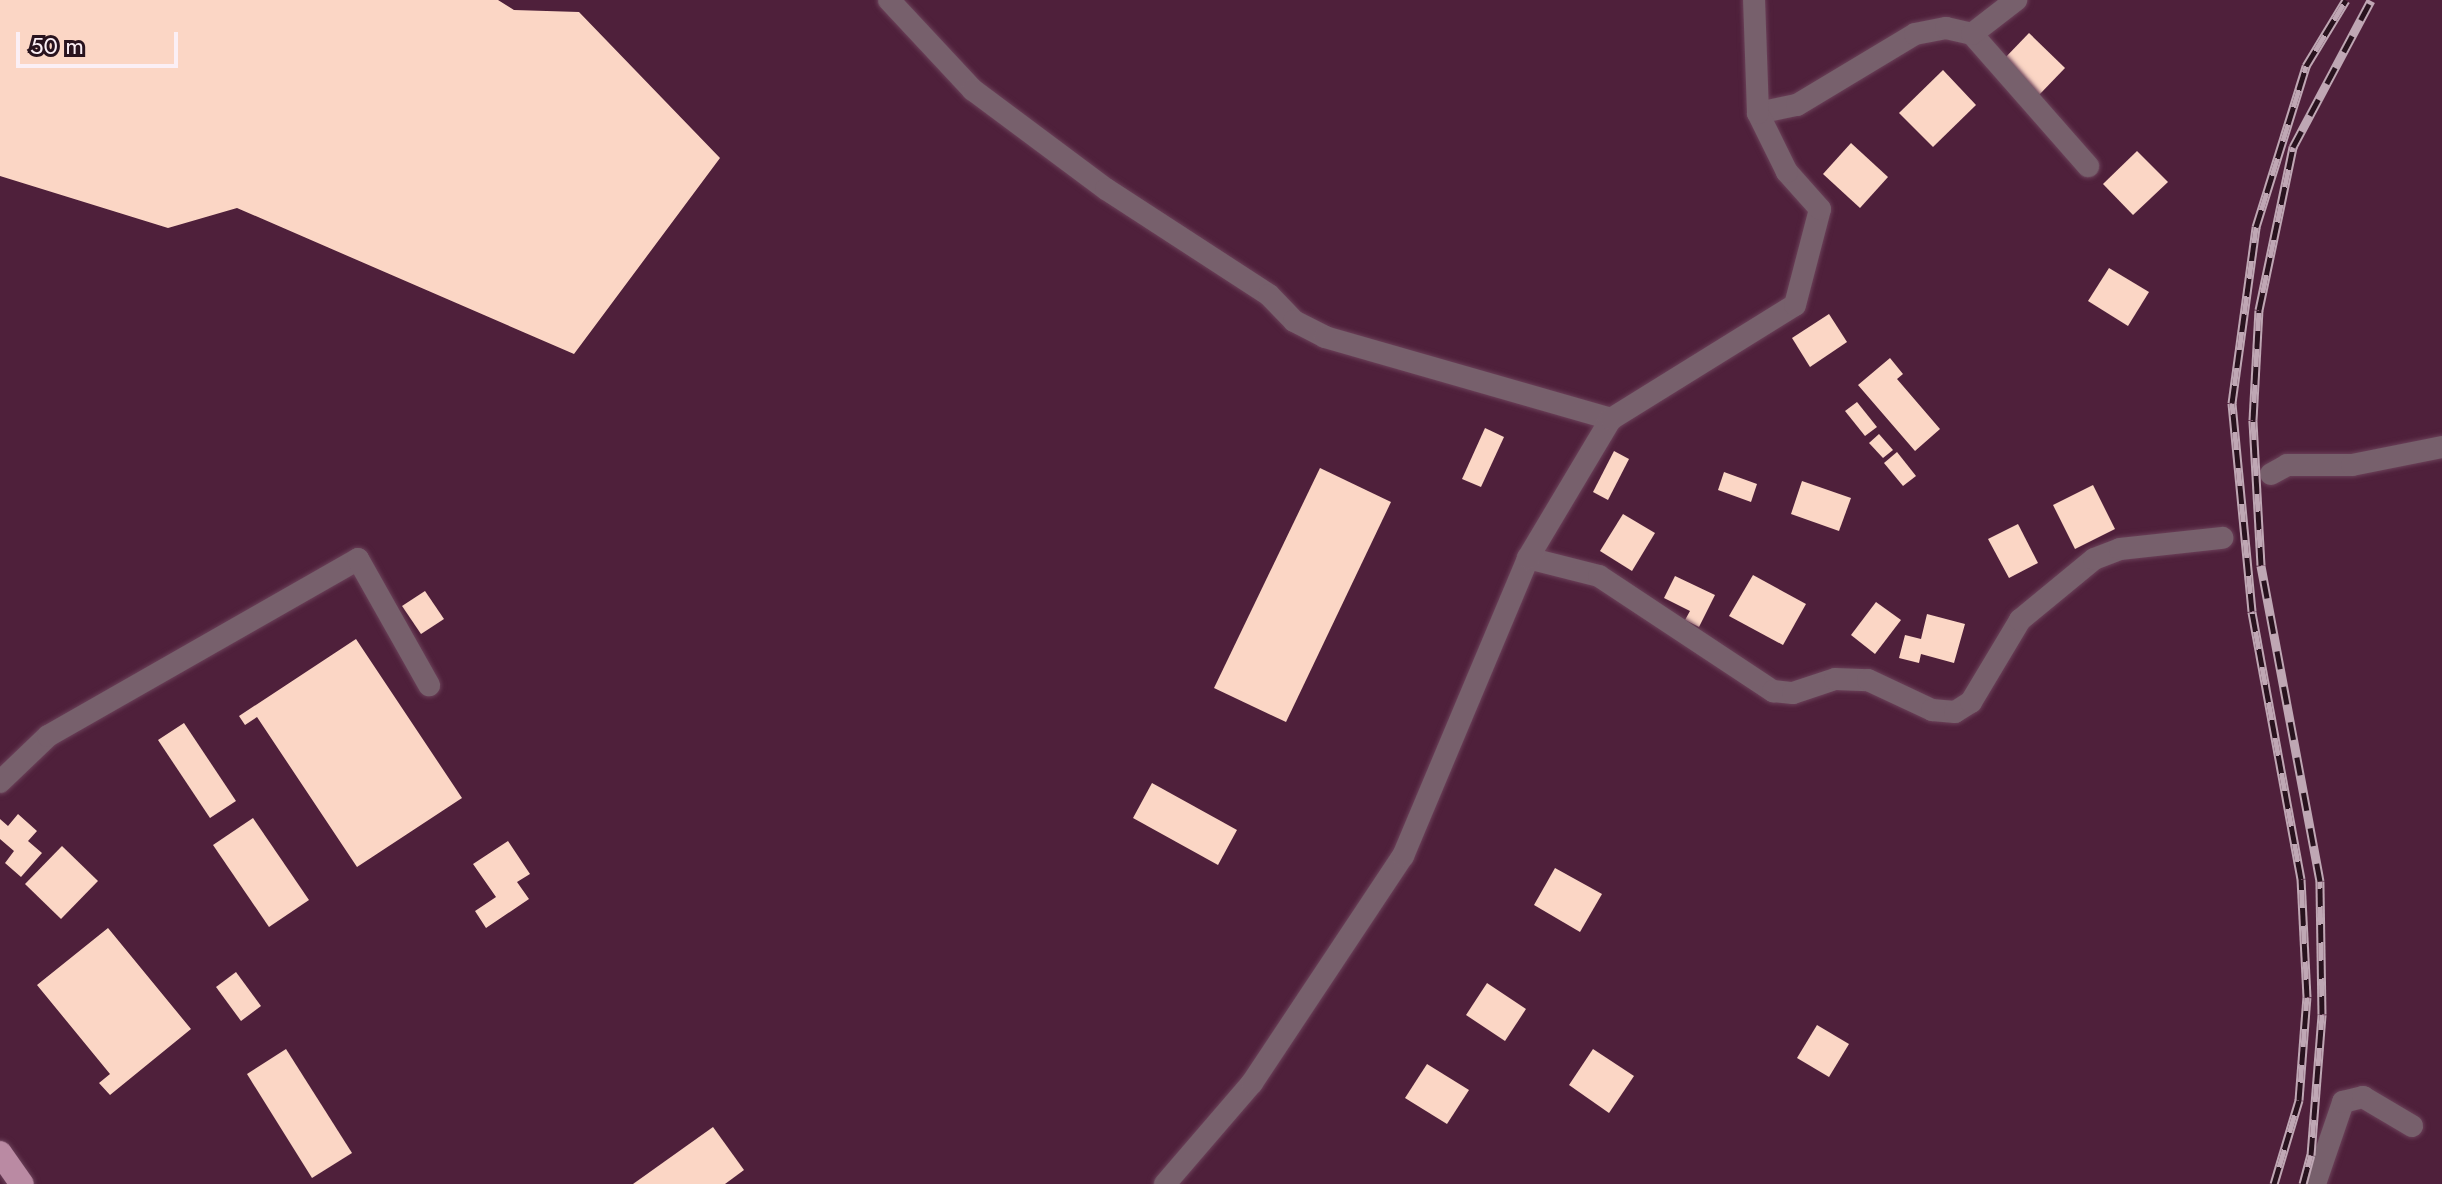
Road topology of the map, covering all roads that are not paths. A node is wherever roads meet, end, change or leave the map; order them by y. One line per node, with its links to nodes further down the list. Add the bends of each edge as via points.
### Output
1 (889, 0): 7 (street, via 973,90 1106,189 1269,295 1294,321 1325,337)
2 (1754, 0): 5 (street)
3 (2016, 0): 4 (street)
4 (1972, 34): 5 (street, via 1946,28 1915,34 1797,105); 6 (street)
5 (1758, 113): 7 (street, via 1787,172 1820,209 1795,305)
6 (2088, 166)
7 (1611, 419): 11 (street)
8 (2442, 447): 9 (street, via 2352,465 2287,465)
9 (2271, 474)
10 (2222, 538): 11 (street, via 2120,549 2094,559 2020,620 1971,702 1955,712 1932,710 1868,680 1835,679 1793,693 1773,691 1599,576)
11 (1528, 558): 15 (street, via 1403,856 1252,1083)
12 (429, 685): 13 (street, via 358,559 48,736)
13 (0, 782)
14 (2412, 1126): 16 (street, via 2363,1097 2343,1102)
15 (1165, 1184)
16 (2315, 1184)

